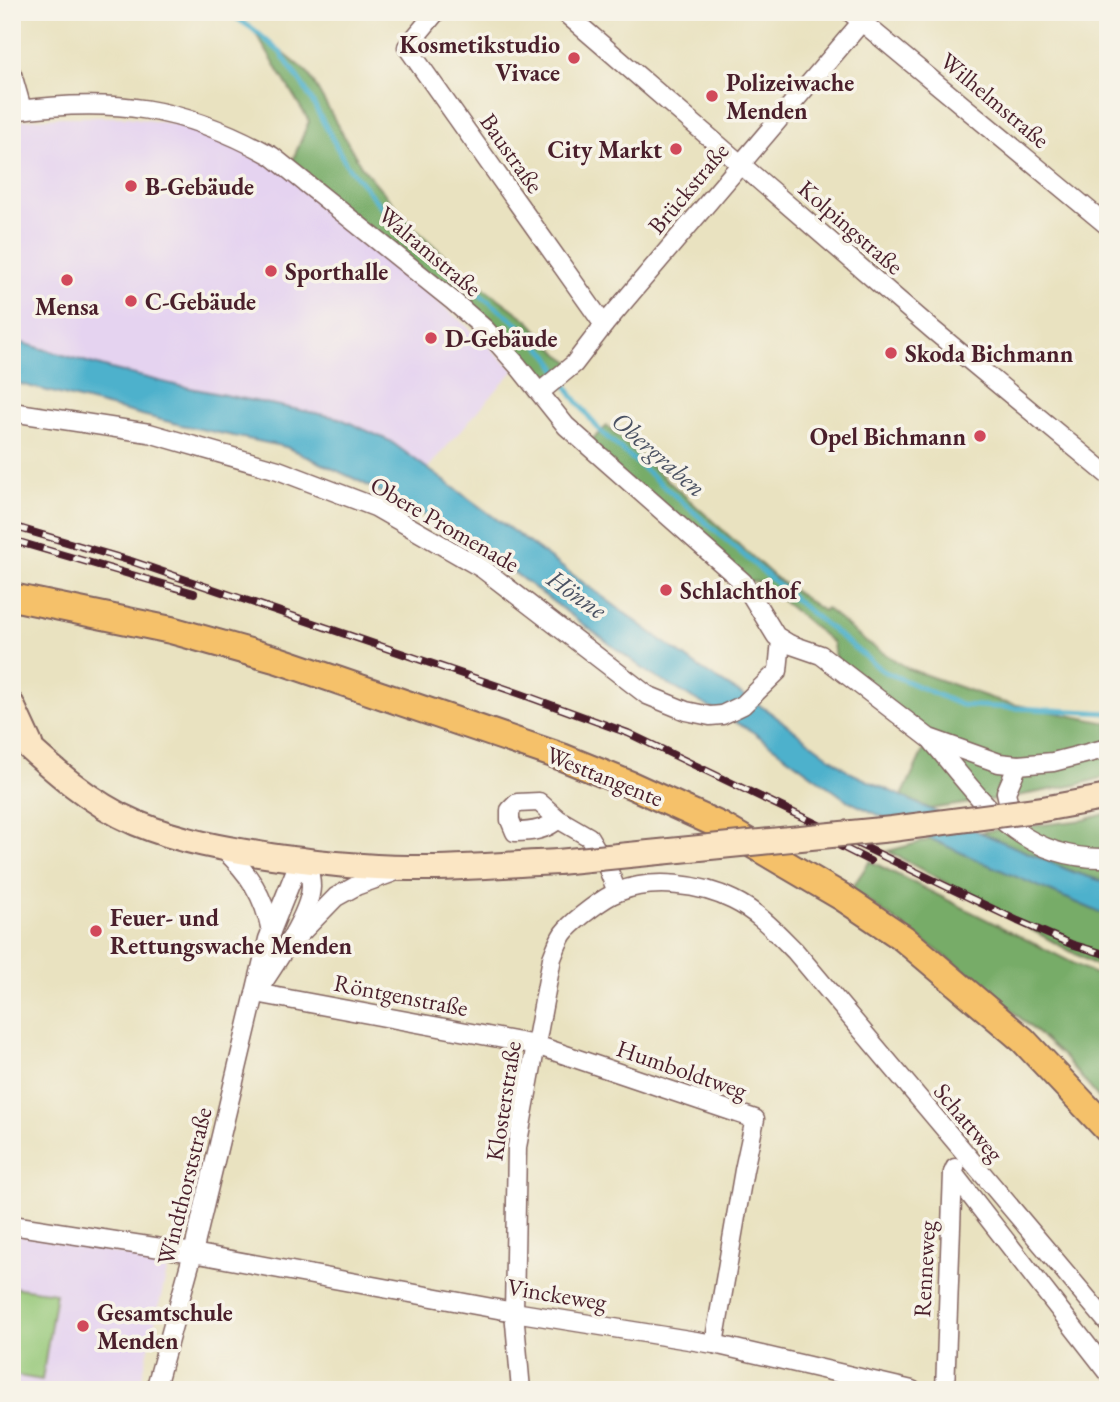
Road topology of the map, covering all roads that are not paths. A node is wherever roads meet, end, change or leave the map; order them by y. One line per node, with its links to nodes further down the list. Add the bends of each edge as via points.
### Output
1 (436, 12): 8 (street, Baustraße, via 407,47)
2 (564, 12): 6 (street, Kolpingstraße)
3 (861, 15): 6 (street, Brückstraße); 7 (street, Wilhelmstraße)
4 (12, 74): 5 (street)
5 (17, 110): 9 (street, Walramstraße, via 72,104 139,107 200,122 242,139 289,169 453,301 498,343)
6 (741, 164): 8 (street, Brückstraße); 11 (street, Kolpingstraße)
7 (1108, 226)
8 (604, 325): 9 (street, Brückstraße, via 574,363)
9 (540, 392): 13 (street, Walramstraße, via 596,454 733,572)
10 (12, 412): 13 (street, Obere Promenade, via 149,433 278,470 365,503 484,569 647,695 686,711 722,715 743,705 778,671)
11 (1108, 475)
12 (13, 601): 33 (main road, Westtangente, via 171,630 278,660 562,757 720,826 903,938 1023,1040)
13 (782, 640): 16 (street, via 821,655)
14 (12, 705): 17 (street)
15 (12, 732): 17 (street)
16 (929, 738): 19 (street, via 999,763); 22 (street, via 983,803)
17 (32, 748): 23 (street, via 95,802 125,818)
18 (1108, 748): 19 (street, via 1053,762)
19 (1018, 765): 22 (street, via 1006,792)
20 (1108, 797): 26 (street, bridge, via 1043,810 672,853)
21 (558, 819): 27 (street, via 589,837)
22 (1015, 830): 24 (street, via 1044,849)
23 (223, 849): 25 (street); 28 (street, via 255,884)
24 (1108, 858)
25 (306, 860): 26 (street); 28 (street, Windthorststraße, via 295,872); 30 (street, Windthorststraße, via 310,895)
26 (405, 868): 30 (street, Windthorststraße, via 336,897)
27 (617, 892): 29 (street, Klosterstraße, via 668,885 713,891 754,913); 32 (street, Klosterstraße, via 564,931 552,958)
28 (271, 931): 31 (street, Windthorststraße)
29 (795, 951): 34 (street, Schattweg)
30 (281, 955): 31 (street, Windthorststraße)
31 (256, 993): 32 (street, Röntgenstraße); 37 (street, Windthorststraße)
32 (537, 1045): 38 (street, Klosterstraße, via 517,1147); 40 (street, Humboldtweg, via 755,1119)
33 (1108, 1130)
34 (962, 1152): 35 (street, Renneweg); 39 (street, Schattweg)
35 (953, 1173): 41 (street, Schattweg); 45 (street, Renneweg)
36 (12, 1225): 37 (street, Vinckeweg)
37 (193, 1252): 38 (street, Vinckeweg); 42 (street, Windthorststraße)
38 (514, 1312): 40 (street, Vinckeweg); 43 (street, Klosterstraße)
39 (1108, 1323)
40 (714, 1344): 44 (street, Vinckeweg)
41 (1108, 1373)
42 (155, 1390)
43 (521, 1390)
44 (912, 1390)
45 (945, 1390)

